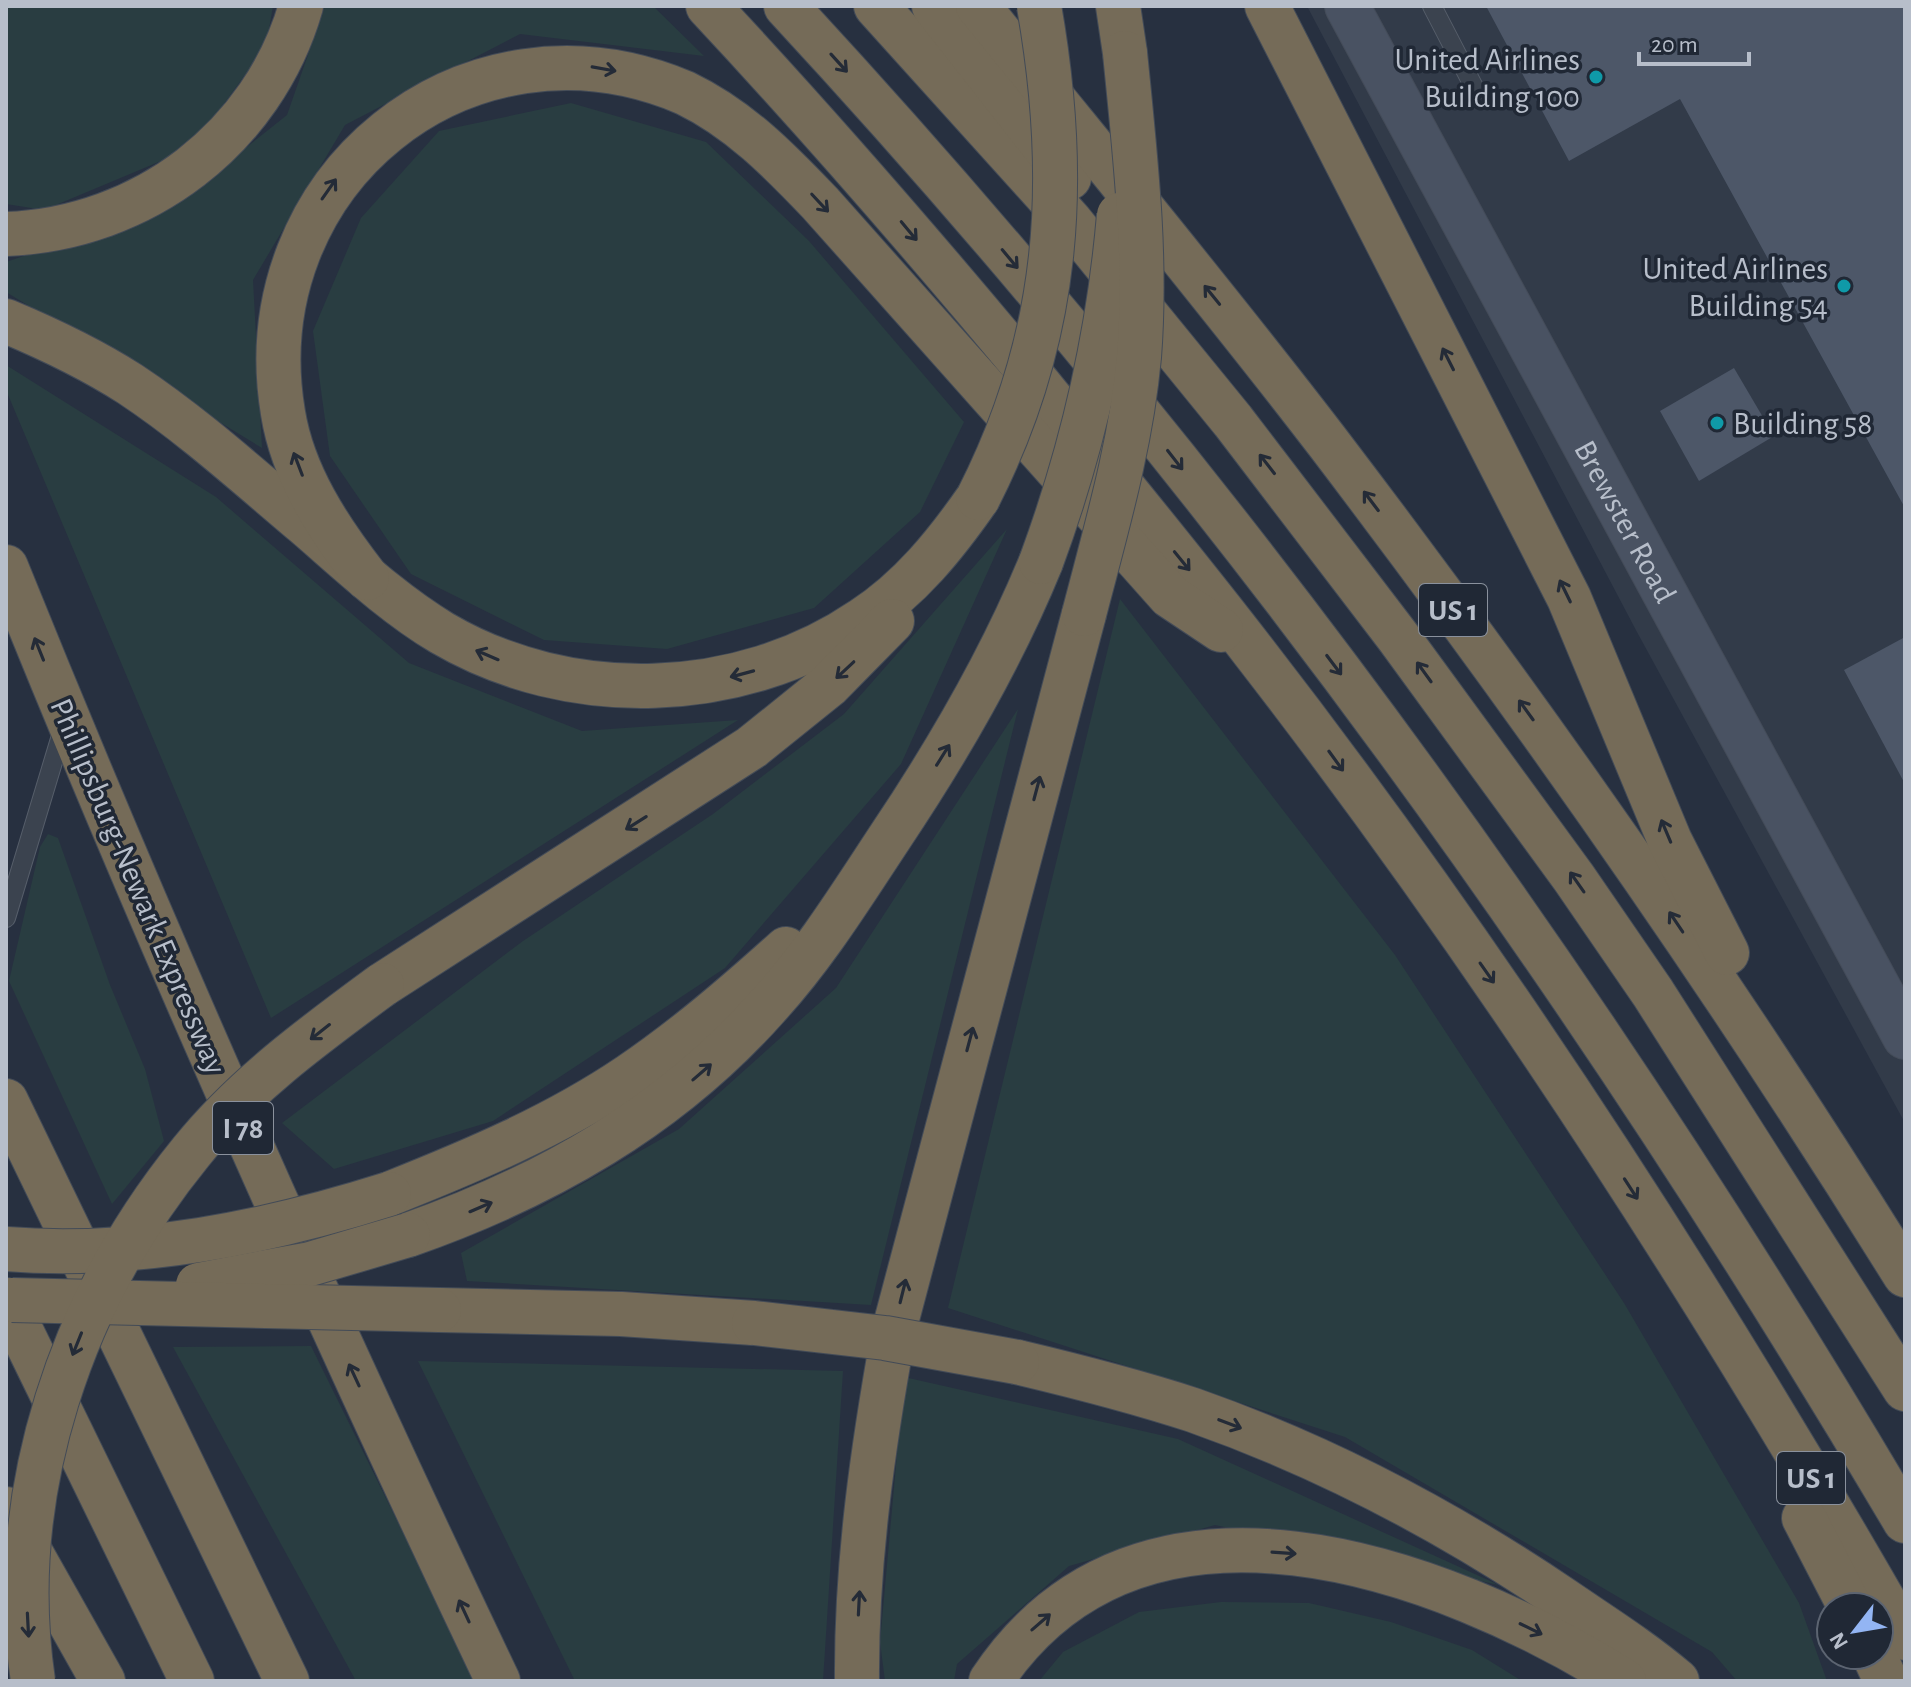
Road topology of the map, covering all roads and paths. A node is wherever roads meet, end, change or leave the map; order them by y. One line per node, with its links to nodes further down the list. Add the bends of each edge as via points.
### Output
1 (301, 6): 16 (highway, via 283,57 250,110 207,156 156,192 99,217 42,232)
2 (708, 6): 22 (highway, US 1, one-way to 22, via 984,318)
3 (786, 6): 34 (highway, one-way to 34, via 1077,339 1378,724 1535,942 1709,1202)
4 (876, 6): 18 (highway, via 1070,221)
5 (934, 6): 18 (highway, via 1171,310)
6 (978, 6): 29 (highway, US 1, one-way to 6, via 1668,910 1485,653 1242,333)
7 (1039, 6): 19 (highway, bridge, via 1056,151 1048,285 1026,385)
8 (1118, 6): 13 (highway)
9 (1244, 6): 15 (highway)
10 (1267, 6): 15 (highway)
11 (1347, 6): 26 (street, Brewster Road)
12 (1432, 6): 14 (lane)
13 (1125, 53): 24 (highway, one-way to 13, bridge, via 956,735 1019,615 1067,490 1109,294 1121,189); 44 (highway, one-way to 13, bridge, via 865,1526 894,1330 1131,423 1139,359 1141,217)
14 (1476, 91)
15 (1360, 185): 29 (highway, one-way to 15, via 1686,876 1569,598)
16 (6, 234)
17 (10, 323): 21 (highway, via 102,367 155,401)
18 (1233, 421): 32 (highway, one-way to 18, via 1574,878)
19 (978, 498): 21 (highway, one-way to 21, via 936,554 864,620 783,662 698,683 584,681 497,660 430,625); 38 (highway, one-way to 38, bridge, via 897,615 805,705 698,783 382,985 285,1060 192,1151 146,1213 108,1278 65,1375 38,1468 31,1531 27,1604)
20 (6, 567): 23 (highway, Phillipsburg-Newark Expressway / I 78, one-way to 20)
21 (367, 578): 22 (highway, one-way to 22, via 314,500 283,414 281,316 307,228 359,152 434,96 506,72 590,66 685,93 765,147 1170,596)
22 (1256, 654): 31 (highway, US 1, one-way to 31, via 1531,1037)
23 (67, 717): 25 (lane); 43 (highway, Phillipsburg-Newark Expressway / I 78, one-way to 23, via 283,1220)
24 (917, 796): 28 (highway, bridge, via 821,914 737,994 628,1076 511,1143 389,1194 283,1224 184,1243); 30 (highway, one-way to 24, bridge, via 203,1284 310,1264 481,1208 556,1173 625,1132 742,1034 841,911)
25 (6, 918)
26 (1905, 1037)
27 (6, 1101): 35 (highway)
28 (6, 1249)
29 (1896, 1260)
30 (8, 1300): 40 (highway); 47 (highway, one-way to 47, bridge, via 621,1314 885,1338 1017,1362 1191,1410 1356,1479 1477,1543)
31 (1715, 1319): 36 (highway); 37 (highway, US 1)
32 (1905, 1389)
33 (6, 1509): 39 (highway)
34 (1905, 1521)
35 (224, 1553): 41 (highway); 42 (highway)
36 (1841, 1591)
37 (1905, 1638)
38 (33, 1681)
39 (103, 1681)
40 (192, 1681)
41 (287, 1681)
42 (293, 1681)
43 (498, 1681)
44 (857, 1681)
45 (991, 1681): 46 (highway, one-way to 46, via 1030,1632 1101,1581 1156,1561 1222,1551 1318,1556 1411,1579 1507,1617)
46 (1624, 1681)
47 (1677, 1681)

